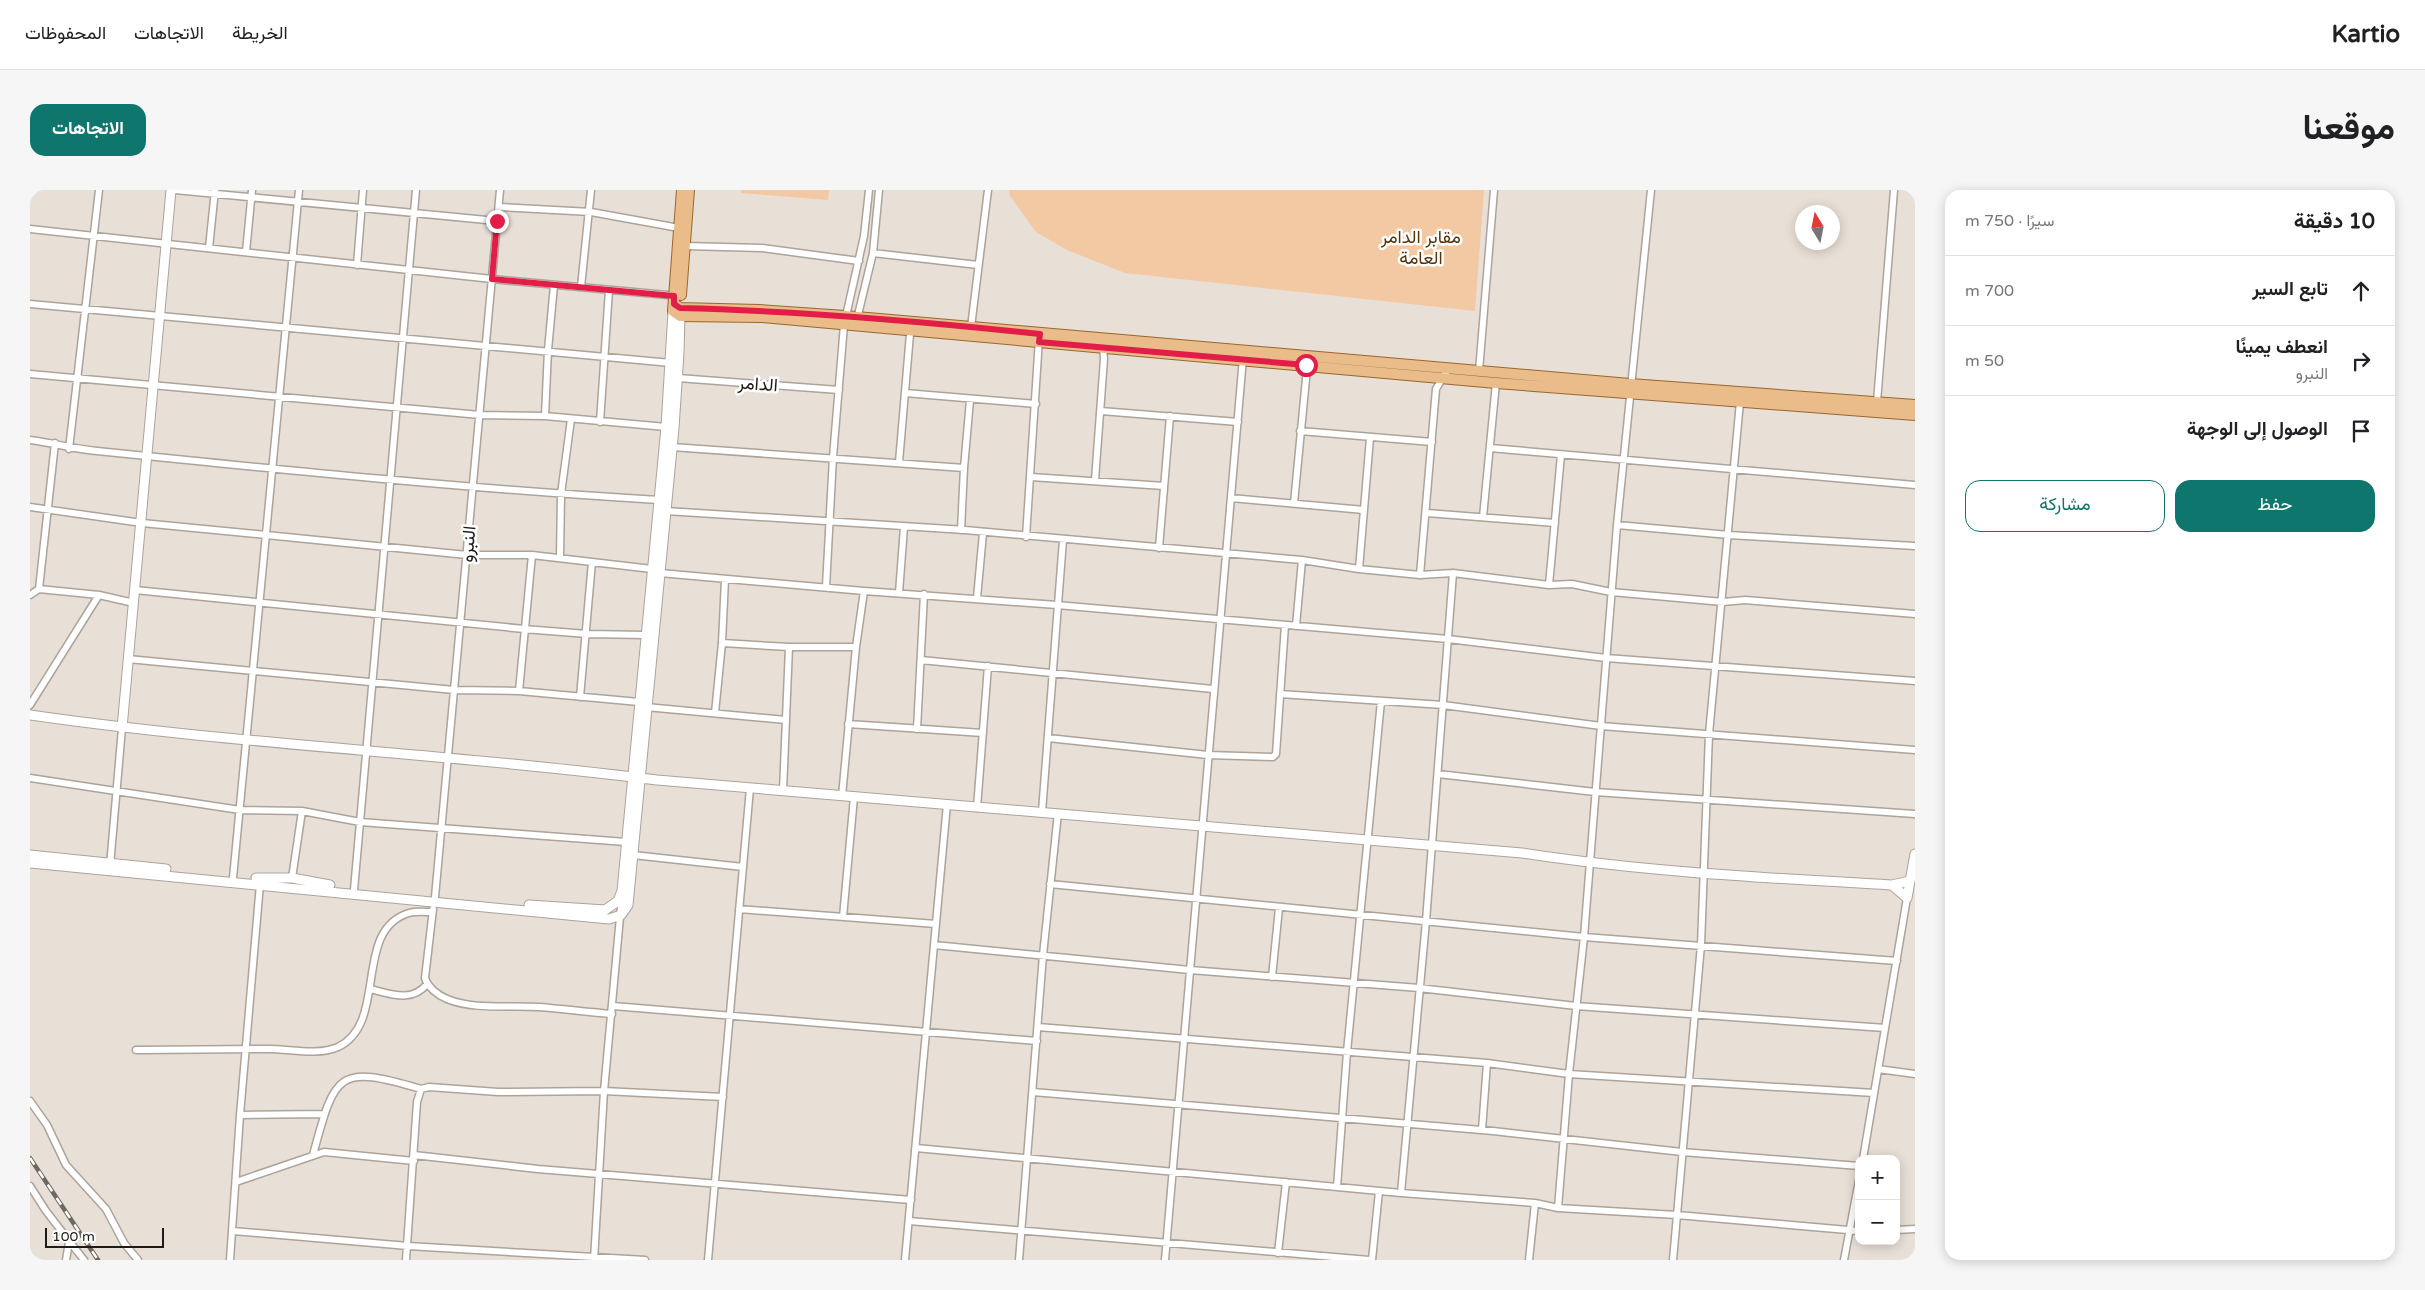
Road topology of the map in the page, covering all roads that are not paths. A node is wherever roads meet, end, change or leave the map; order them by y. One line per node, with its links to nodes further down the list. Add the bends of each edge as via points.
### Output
1 (99, 190): 28 (street)
2 (171, 190): 29 (street)
3 (175, 190): 18 (street)
4 (252, 190): 19 (street)
5 (299, 190): 20 (street)
6 (363, 190): 22 (street)
7 (416, 190): 24 (street)
8 (500, 190): 21 (street, النبرو)
9 (591, 190): 23 (street)
10 (682, 190): 26 (main road)
11 (689, 190): 30 (main road)
12 (869, 190): 35 (street)
13 (879, 190): 33 (street)
14 (988, 190): 37 (street)
15 (1494, 190): 61 (street)
16 (1651, 190): 68 (street)
17 (1894, 190): 74 (street)
18 (215, 193): 19 (street); 31 (street)
19 (251, 199): 20 (street); 32 (street)
20 (298, 203): 22 (street); 34 (street)
21 (499, 207): 23 (street); 25 (street, النبرو)
22 (362, 209): 24 (street); 36 (street)
23 (590, 212): 26 (street); 41 (street)
24 (414, 213): 25 (street); 38 (street)
25 (497, 221): 39 (street, النبرو)
26 (679, 228): 44 (main road)
27 (30, 229): 28 (street)
28 (94, 237): 29 (street); 45 (street)
29 (166, 244): 31 (street); 46 (street)
30 (685, 246): 35 (street, via 762,248); 44 (main road)
31 (209, 248): 32 (street)
32 (246, 252): 34 (street)
33 (873, 253): 37 (street); 48 (street)
34 (292, 258): 36 (street); 49 (street)
35 (860, 261): 47 (street)
36 (357, 265): 38 (street)
37 (978, 265): 50 (street)
38 (409, 270): 39 (street); 52 (street)
39 (492, 279): 40 (street); 54 (street, النبرو)
40 (554, 285): 41 (street); 56 (street)
41 (581, 287): 42 (street)
42 (609, 290): 44 (street); 57 (street)
43 (30, 304): 45 (street)
44 (677, 305): 47 (main road, via 761,317); 59 (street); 65 (street)
45 (87, 309): 46 (street); 64 (street)
46 (159, 316): 49 (street); 67 (street)
47 (845, 321): 48 (main road); 69 (street)
48 (856, 321): 50 (main road); 51 (main road)
49 (286, 326): 52 (street); 71 (street)
50 (972, 327): 53 (main road)
51 (907, 330): 53 (main road); 70 (street, via 910,334)
52 (403, 337): 54 (street); 77 (street)
53 (1039, 338): 55 (main road); 58 (main road); 75 (street)
54 (485, 344): 56 (street); 79 (street, النبرو)
55 (1103, 347): 58 (main road); 78 (street)
56 (548, 350): 57 (street); 81 (street)
57 (604, 356): 59 (street); 84 (street)
58 (1243, 356): 60 (main road); 62 (main road); 85 (street)
59 (671, 363): 86 (street)
60 (1306, 365): 62 (main road); 87 (street)
61 (1479, 371): 62 (main road); 68 (main road)
62 (1446, 373): 66 (main road); 90 (street, via 1436,389)
63 (30, 374): 64 (street)
64 (78, 378): 67 (street); 94 (street)
65 (678, 378): 69 (street, الدامر); 92 (street)
66 (1496, 383): 68 (main road); 93 (street)
67 (153, 384): 71 (street); 96 (street)
68 (1630, 389): 73 (main road); 74 (main road); 98 (street)
69 (839, 390): 97 (street)
70 (905, 393): 72 (street); 99 (street)
71 (279, 396): 77 (street); 100 (street)
72 (970, 400): 75 (street); 101 (street)
73 (1740, 402): 80 (main road); 102 (street)
74 (1877, 402): 76 (main road)
75 (1036, 404): 103 (street)
76 (1915, 405)
77 (397, 407): 79 (street); 104 (street)
78 (1101, 411): 82 (street); 105 (street)
79 (480, 415): 81 (street); 108 (street, النبرو)
80 (1915, 415)
81 (545, 416): 83 (street)
82 (1170, 416): 85 (street); 107 (street)
83 (571, 419): 84 (street); 109 (street)
84 (600, 422): 86 (street)
85 (1238, 422): 110 (street)
86 (666, 427): 111 (street)
87 (1300, 431): 88 (street); 112 (street)
88 (1370, 438): 90 (street); 115 (street)
89 (30, 440): 91 (street)
90 (1432, 442): 117 (street)
91 (55, 443): 94 (street); 114 (street)
92 (672, 447): 97 (street); 116 (street)
93 (1490, 448): 95 (street); 118 (street)
94 (69, 449): 96 (street)
95 (1561, 455): 98 (street); 121 (street)
96 (147, 456): 100 (street); 119 (street)
97 (833, 457): 99 (street); 120 (street)
98 (1623, 460): 102 (street); 122 (street)
99 (899, 462): 101 (street)
100 (274, 468): 104 (street); 127 (street)
101 (964, 468): 124 (street)
102 (1734, 468): 106 (street); 126 (street)
103 (1031, 477): 105 (street); 128 (street)
104 (390, 479): 108 (street); 130 (street)
105 (1095, 480): 107 (street)
106 (1915, 485)
107 (1164, 486): 132 (street)
108 (473, 487): 109 (street); 134 (street, النبرو)
109 (561, 494): 111 (street); 136 (street)
110 (1231, 498): 112 (street); 133 (street)
111 (659, 500): 140 (street)
112 (1294, 503): 115 (street)
113 (30, 507): 114 (street)
114 (48, 509): 119 (street); 146 (street)
115 (1364, 510): 139 (street)
116 (666, 511): 120 (street); 140 (street)
117 (1427, 513): 118 (street); 142 (street)
118 (1483, 517): 121 (street)
119 (142, 523): 127 (street); 147 (street)
120 (830, 523): 123 (street); 145 (street)
121 (1555, 523): 144 (street)
122 (1616, 525): 126 (street); 149 (street)
123 (904, 527): 124 (street); 150 (street)
124 (961, 530): 125 (street)
125 (983, 533): 128 (street); 154 (street)
126 (1728, 535): 131 (street); 156 (street)
127 (266, 536): 130 (street); 155 (street)
128 (1026, 537): 129 (street)
129 (1063, 540): 132 (street); 158 (street)
130 (384, 546): 134 (street); 159 (street)
131 (1915, 546)
132 (1158, 548): 133 (street)
133 (1226, 554): 137 (street); 161 (street)
134 (467, 555): 135 (street); 162 (street, النبرو)
135 (532, 556): 136 (street); 165 (street)
136 (560, 558): 138 (street)
137 (1302, 560): 139 (street); 164 (street)
138 (592, 562): 140 (street); 166 (street)
139 (1359, 569): 142 (street)
140 (656, 571): 143 (street); 167 (street); 187 (street)
141 (1453, 573): 142 (street); 144 (street); 168 (street)
142 (1420, 574)
143 (725, 579): 145 (street); 169 (street)
144 (1549, 585): 149 (street, via 1572,584)
145 (826, 587): 148 (street)
146 (39, 590): 152 (street); 153 (street)
147 (136, 590): 155 (street); 157 (street)
148 (864, 591): 150 (street); 171 (street)
149 (1611, 592): 156 (street); 172 (street)
150 (899, 593): 151 (street)
151 (924, 594): 154 (street); 174 (street)
152 (30, 595)
153 (99, 595): 157 (street); 188 (street)
154 (977, 598): 158 (street)
155 (260, 602): 159 (street); 177 (street)
156 (1723, 602): 160 (street, via 1745,600); 176 (street)
157 (134, 603): 173 (street)
158 (1057, 605): 161 (street); 178 (street)
159 (378, 613): 162 (street); 180 (street)
160 (1915, 614)
161 (1220, 619): 163 (street); 181 (street)
162 (461, 621): 165 (street); 182 (street, النبرو)
163 (1285, 625): 164 (street); 184 (street)
164 (1296, 626): 168 (street)
165 (524, 629): 166 (street); 183 (street)
166 (587, 634): 167 (street); 185 (street)
167 (646, 635): 187 (street)
168 (1448, 639): 172 (street); 189 (street)
169 (722, 643): 170 (street); 190 (street)
170 (789, 647): 171 (street); 192 (street)
171 (856, 647): 193 (street)
172 (1606, 658): 176 (street); 194 (street)
173 (128, 659): 177 (street); 195 (street)
174 (921, 660): 175 (street); 196 (street)
175 (988, 666): 178 (street); 197 (street)
176 (1716, 667): 179 (street); 198 (street)
177 (254, 671): 180 (street); 199 (street)
178 (1053, 672): 181 (street); 200 (street)
179 (1915, 681)
180 (372, 682): 182 (street); 201 (street)
181 (1214, 689): 203 (street)
182 (454, 690): 183 (street); 204 (street, النبرو)
183 (519, 691): 185 (street)
184 (1280, 694): 186 (street); 203 (street, via 1276,754 1273,757)
185 (580, 697): 187 (street)
186 (1381, 701): 189 (street); 225 (street)
187 (643, 704): 190 (street); 207 (street)
188 (30, 705)
189 (1443, 705): 194 (street); 205 (street)
190 (715, 713): 192 (street)
191 (30, 714): 195 (street)
192 (786, 720): 209 (street)
193 (848, 724): 196 (street); 212 (street)
194 (1600, 726): 198 (street); 211 (street)
195 (122, 728): 199 (street); 210 (street)
196 (917, 729): 197 (street)
197 (983, 734): 216 (street)
198 (1708, 734): 202 (street); 214 (street)
199 (247, 738): 201 (street); 217 (street)
200 (1048, 738): 203 (street); 219 (street)
201 (366, 750): 204 (street); 222 (street)
202 (1915, 750)
203 (1208, 755): 223 (street)
204 (448, 758): 207 (street); 224 (street, النبرو)
205 (1438, 774): 211 (street); 227 (street)
206 (30, 778): 210 (street)
207 (636, 778): 208 (street); 226 (street); 230 (street)
208 (750, 788): 209 (street); 234 (street)
209 (783, 791): 212 (street)
210 (116, 792): 217 (street); 233 (street)
211 (1596, 792): 214 (street); 232 (street)
212 (842, 796): 213 (street)
213 (854, 797): 215 (street); 252 (street)
214 (1706, 800): 221 (street); 235 (street)
215 (947, 804): 216 (street); 254 (street)
216 (978, 808): 219 (street)
217 (240, 810): 218 (street); 236 (street)
218 (302, 811): 222 (street); 237 (street)
219 (1042, 812): 220 (street)
220 (1058, 813): 223 (street); 240 (street)
221 (1915, 814)
222 (360, 822): 224 (street); 242 (street)
223 (1202, 825): 225 (street); 246 (street)
224 (442, 826): 226 (street); 245 (street, النبرو)
225 (1368, 839): 227 (street); 251 (street)
226 (626, 842): 243 (street)
227 (1432, 845): 232 (street); 253 (street)
228 (1915, 854): 238 (street)
229 (30, 855): 233 (street)
230 (633, 855): 234 (street); 250 (street, via 628,905)
231 (30, 863): 233 (street)
232 (1590, 863): 235 (street); 255 (street)
233 (110, 866): 236 (street); 239 (street)
234 (743, 868): 248 (street)
235 (1703, 874): 241 (street); 257 (street)
236 (233, 878): 237 (street)
237 (292, 878): 242 (street)
238 (1912, 882): 241 (street); 244 (street)
239 (260, 884): 245 (street); 277 (street)
240 (1050, 884): 246 (street); 258 (street)
241 (1892, 885): 244 (street)
242 (354, 890): 245 (street)
243 (622, 892): 245 (street, via 614,904 600,910); 250 (street)
244 (1907, 898): 259 (street)
245 (434, 899): 249 (street, النبرو); 250 (street, via 609,919)
246 (1195, 900): 247 (street); 260 (street)
247 (1279, 908): 251 (street); 261 (street)
248 (740, 909): 252 (street); 270 (street)
249 (432, 912): 262 (street, النبرو); 265 (street, via 410,913 388,928 378,944)
250 (621, 915): 266 (street)
251 (1361, 915): 253 (street); 263 (street)
252 (843, 917): 254 (street)
253 (1426, 921): 255 (street); 264 (street)
254 (936, 924): 256 (street)
255 (1584, 938): 257 (street); 267 (street)
256 (934, 945): 258 (street); 273 (street)
257 (1701, 945): 259 (street); 268 (street)
258 (1043, 955): 260 (street); 271 (street)
259 (1897, 961): 272 (street)
260 (1190, 970): 261 (street); 274 (street)
261 (1272, 977): 263 (street)
262 (427, 984): 265 (street, via 414,995 401,996); 269 (street, via 447,999 468,1004)
263 (1355, 984): 264 (street); 278 (street)
264 (1419, 988): 267 (street); 279 (street)
265 (370, 989): 277 (street, via 359,1028 336,1048 318,1051)
266 (613, 1006): 269 (street); 270 (street)
267 (1576, 1006): 268 (street); 282 (street)
268 (1694, 1013): 272 (street); 284 (street)
269 (612, 1014): 286 (street)
270 (730, 1017): 273 (street); 289 (street)
271 (1038, 1026): 274 (street); 275 (street)
272 (1885, 1028): 281 (street)
273 (926, 1032): 275 (street); 298 (street)
274 (1185, 1038): 278 (street); 291 (street)
275 (1037, 1041): 287 (street)
276 (136, 1050): 277 (street)
277 (246, 1050): 293 (street)
278 (1347, 1052): 279 (street); 294 (street)
279 (1413, 1056): 280 (street); 295 (street)
280 (1487, 1063): 282 (street); 296 (street)
281 (1878, 1069): 283 (street); 288 (street)
282 (1569, 1074): 284 (street); 297 (street)
283 (1915, 1074)
284 (1689, 1080): 288 (street); 299 (street)
285 (422, 1089): 286 (street, via 429,1086 498,1092); 292 (street, via 380,1076 361,1075 338,1084); 302 (street, via 417,1102)
286 (604, 1091): 289 (street); 306 (street)
287 (1033, 1092): 291 (street); 303 (street)
288 (1874, 1093): 301 (street)
289 (723, 1097): 308 (street)
290 (30, 1101): 333 (street, via 47,1125 66,1165 106,1209 124,1243)
291 (1178, 1105): 294 (street); 305 (street)
292 (324, 1114): 293 (street); 300 (street)
293 (240, 1115): 307 (street)
294 (1342, 1118): 295 (street); 311 (street)
295 (1407, 1124): 296 (street); 313 (street)
296 (1482, 1130): 297 (street)
297 (1564, 1140): 299 (street); 317 (street)
298 (916, 1148): 303 (street); 314 (street)
299 (1682, 1152): 304 (street); 318 (street)
300 (313, 1155): 302 (street, via 324,1152); 307 (street)
301 (1864, 1155)
302 (414, 1158): 306 (street); 328 (street)
303 (1028, 1158): 305 (street); 323 (street)
304 (1855, 1166)
305 (1172, 1172): 309 (street); 327 (street)
306 (600, 1174): 308 (street); 330 (street)
307 (236, 1182): 321 (street)
308 (715, 1182): 314 (street); 337 (street)
309 (1286, 1182): 311 (street); 329 (street)
310 (30, 1186): 326 (street)
311 (1337, 1187): 312 (street)
312 (1378, 1191): 313 (street); 341 (street)
313 (1401, 1193): 316 (street)
314 (911, 1200): 319 (street)
315 (1855, 1200): 325 (street)
316 (1535, 1203): 317 (street); 342 (street)
317 (1558, 1208): 318 (street)
318 (1677, 1215): 325 (street); 343 (street)
319 (909, 1221): 323 (street); 338 (street)
320 (1915, 1229): 322 (street)
321 (233, 1230): 328 (street); 334 (street)
322 (1900, 1230)
323 (1022, 1231): 327 (street); 339 (street)
324 (1855, 1231): 325 (street)
325 (1849, 1232): 344 (street)
326 (69, 1242): 331 (street); 332 (street)
327 (1166, 1244): 329 (street); 340 (street)
328 (408, 1246): 330 (street); 335 (street)
329 (1278, 1253): 341 (street)
330 (594, 1259): 336 (street)
331 (66, 1260)
332 (84, 1260)
333 (138, 1260)
334 (230, 1260)
335 (406, 1260)
336 (645, 1260)
337 (708, 1260)
338 (905, 1260)
339 (1019, 1260)
340 (1165, 1260)
341 (1370, 1260)
342 (1530, 1260)
343 (1673, 1260)
344 (1844, 1260)

